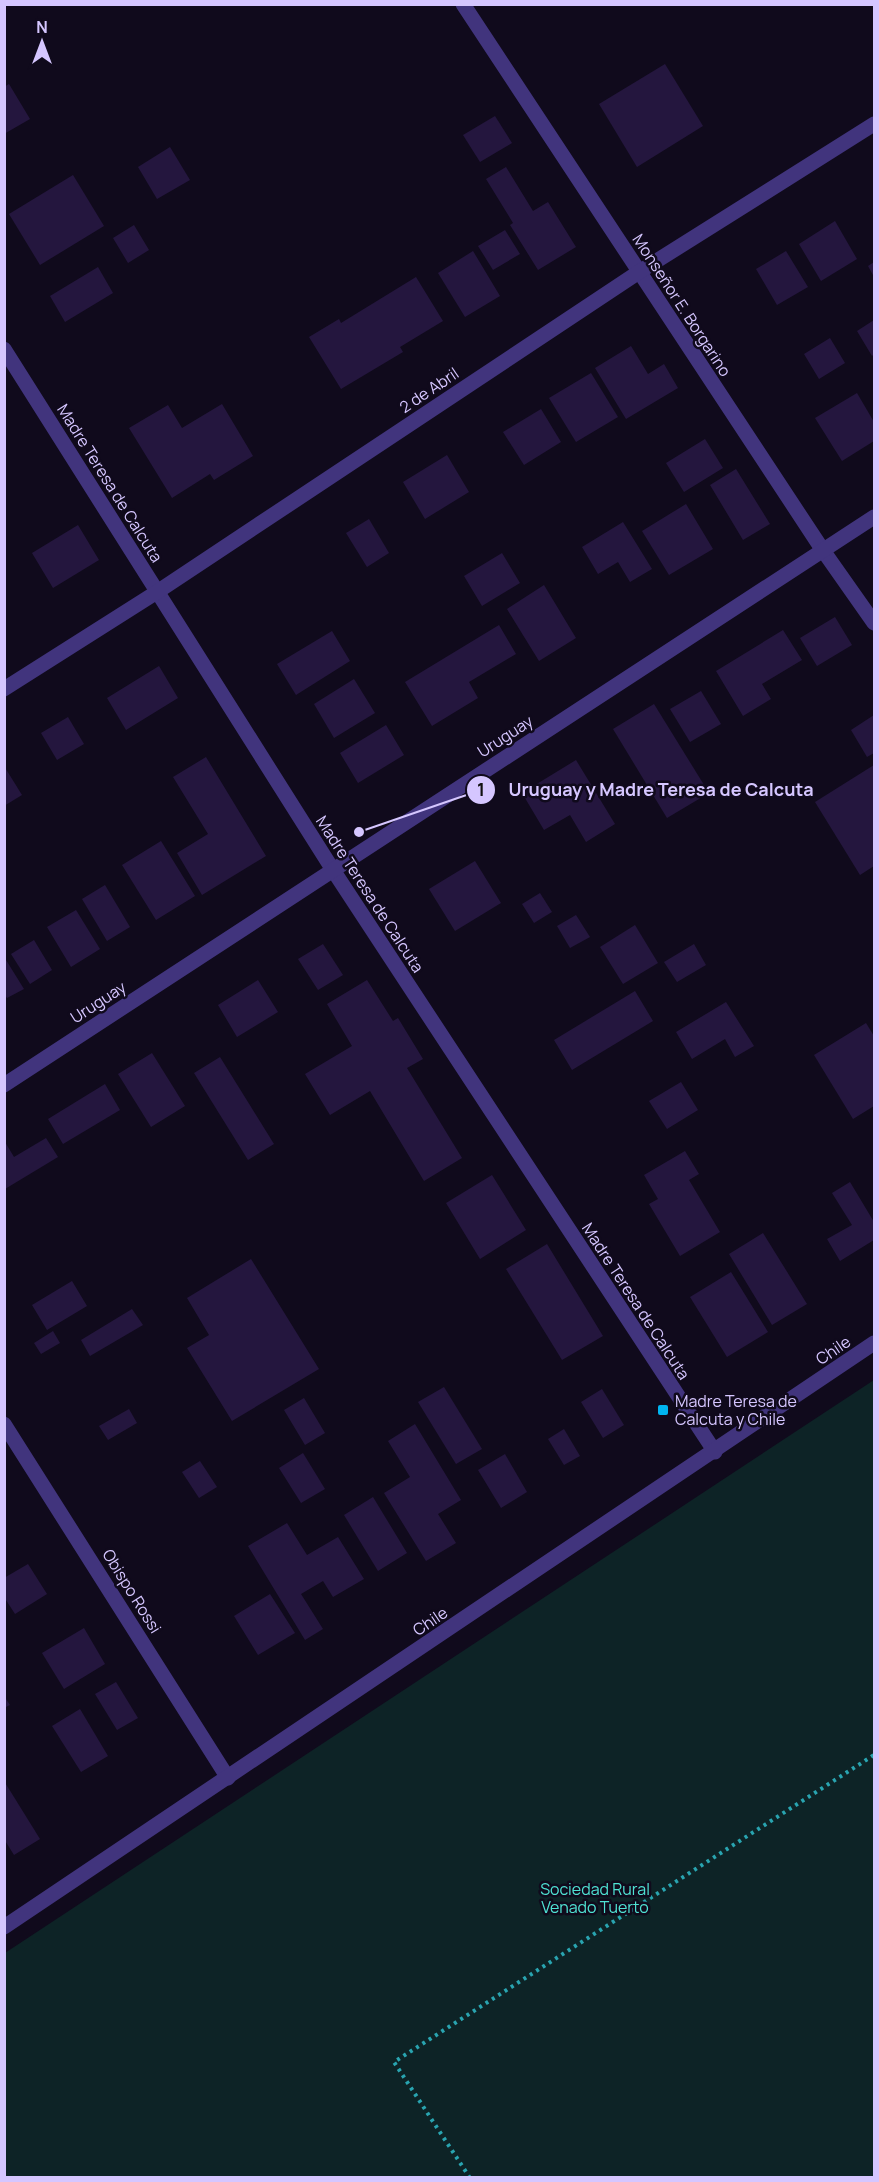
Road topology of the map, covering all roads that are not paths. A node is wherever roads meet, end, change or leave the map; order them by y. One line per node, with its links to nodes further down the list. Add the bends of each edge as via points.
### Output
1 (463, 4): 3 (street, Monseñor E. Borgarino)
2 (874, 124): 3 (street, 2 de Abril)
3 (639, 272): 6 (street, Monseñor E. Borgarino); 7 (street, 2 de Abril)
4 (4, 349): 7 (street, Madre Teresa de Calcuta)
5 (874, 517): 6 (street, Uruguay)
6 (822, 549): 8 (street, Monseñor E. Borgarino); 10 (street, Uruguay)
7 (157, 592): 9 (street, 2 de Abril); 10 (street, Madre Teresa de Calcuta)
8 (874, 623)
9 (4, 689)
10 (333, 870): 11 (street, Uruguay); 14 (street, Madre Teresa de Calcuta)
11 (4, 1085)
12 (874, 1343): 14 (street, Chile)
13 (4, 1424): 15 (street, Obispo Rossi)
14 (715, 1452): 15 (street, Chile)
15 (228, 1778): 16 (street, Chile)
16 (4, 1927)

